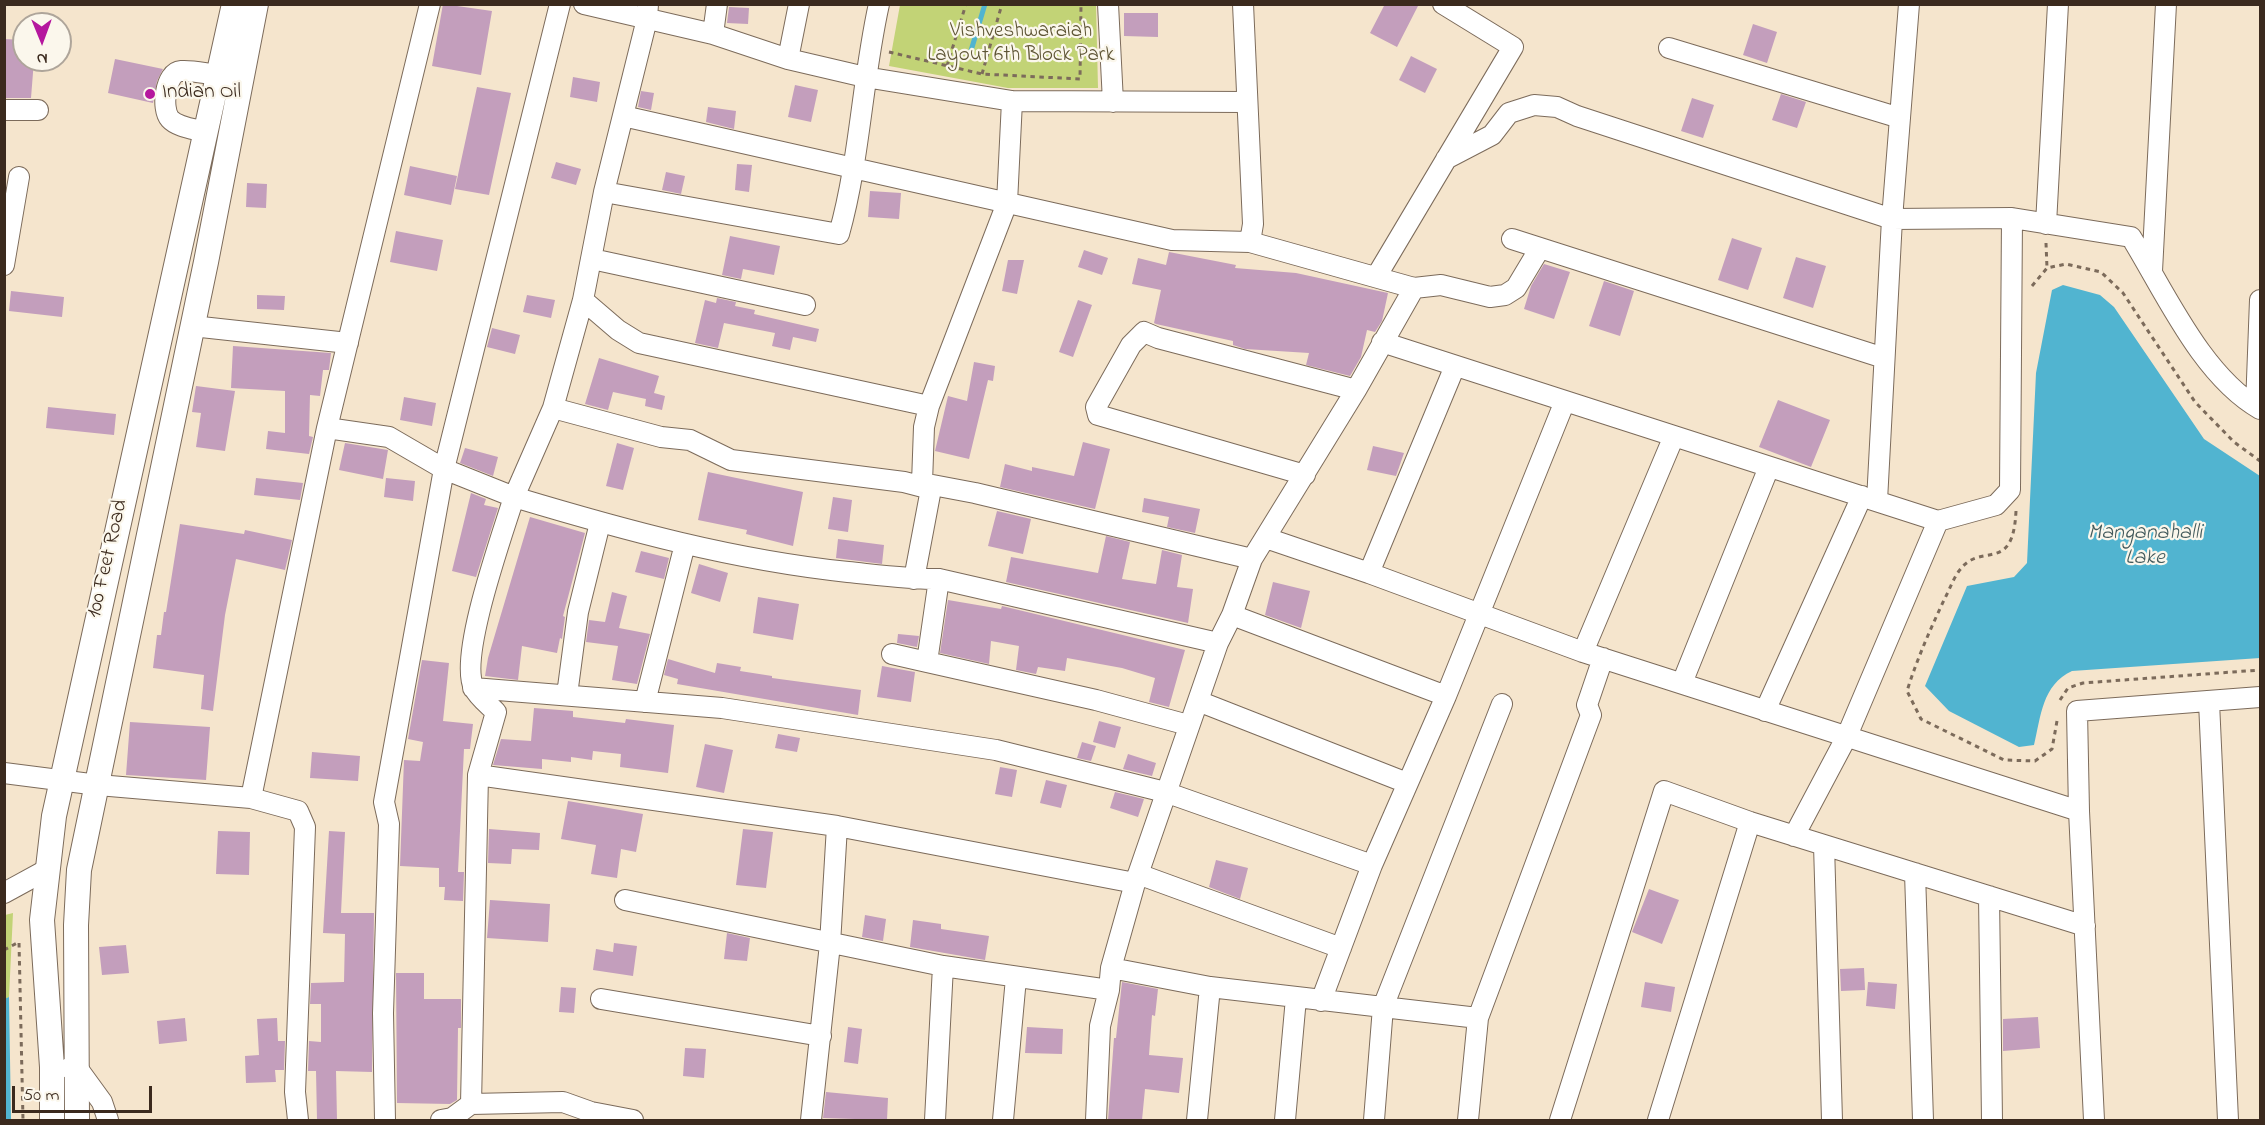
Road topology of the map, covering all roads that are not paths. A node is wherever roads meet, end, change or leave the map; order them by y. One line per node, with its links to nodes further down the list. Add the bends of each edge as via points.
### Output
1 (234, 4): 19 (main road, 100 Feet Road)
2 (256, 4): 48 (main road, 100 Feet Road)
3 (430, 4): 50 (street)
4 (560, 4): 61 (street)
5 (584, 4): 15 (street)
6 (717, 4): 16 (street)
7 (799, 4): 18 (street)
8 (879, 4): 20 (street)
9 (1108, 4): 22 (street)
10 (1243, 4): 23 (street)
11 (1443, 4): 29 (street, via 1513,47)
12 (1909, 4): 27 (street)
13 (2058, 4): 36 (street)
14 (2166, 4): 42 (street)
15 (647, 12): 16 (street); 26 (street)
16 (713, 34): 18 (street)
17 (1669, 48): 27 (street)
18 (788, 59): 20 (street)
19 (219, 75): 28 (main road, 100 Feet Road); 28 (street, via 181,71 174,73 169,82 168,117)
20 (865, 77): 21 (street); 30 (street)
21 (1012, 101): 22 (street); 33 (street)
22 (1113, 102): 23 (street)
23 (1246, 102): 38 (street, via 1253,224)
24 (4, 110): 25 (street)
25 (38, 110)
26 (623, 116): 30 (street); 32 (street)
27 (1900, 118): 35 (street)
28 (205, 132): 95 (main road, 100 Feet Road)
29 (1446, 159): 35 (street, via 1492,135 1509,113 1534,105 1557,107); 43 (street)
30 (853, 169): 32 (street, via 839,234); 33 (street)
31 (19, 177): 41 (street)
32 (604, 192): 40 (street)
33 (1007, 203): 38 (street, via 1172,240); 55 (street)
34 (2012, 218): 35 (street); 36 (street); 66 (street, via 2010,490 1996,505)
35 (1892, 219): 51 (street)
36 (2046, 225): 42 (street, via 2131,237)
37 (1512, 239): 39 (street)
38 (1250, 242): 43 (street)
39 (1539, 248): 44 (street, via 1516,288 1505,296 1490,297 1441,285); 51 (street)
40 (592, 259): 45 (street); 47 (street)
41 (4, 265)
42 (2152, 271): 57 (street, via 2175,314 2215,370)
43 (1376, 277): 44 (street)
44 (1414, 288): 49 (street)
45 (583, 300): 55 (street, via 639,343); 56 (street)
46 (2260, 300): 57 (street)
47 (805, 305)
48 (192, 326): 50 (street); 97 (main road, 100 Feet Road)
49 (1382, 342): 52 (street); 53 (street)
50 (348, 343): 58 (street)
51 (1884, 358): 65 (street)
52 (1455, 366): 54 (street); 71 (street)
53 (1356, 390): 62 (street); 62 (street, via 1143,332 1131,345 1096,407 1098,415)
54 (1565, 401): 59 (street); 74 (street)
55 (929, 406): 63 (street, via 924,427)
56 (554, 408): 63 (street, via 661,437 690,440 731,460); 64 (street)
57 (2258, 408)
58 (327, 428): 61 (street, via 389,438); 99 (street)
59 (1674, 436): 60 (street); 77 (street)
60 (1769, 467): 65 (street); 81 (street)
61 (444, 469): 64 (street); 133 (street, via 384,802 389,824 383,1013)
62 (1305, 475): 68 (street)
63 (927, 486): 70 (street, via 975,492); 72 (street)
64 (514, 497): 67 (street); 82 (street, via 474,635)
65 (1869, 499): 66 (street); 90 (street)
66 (1938, 521): 92 (street)
67 (600, 523): 69 (street); 83 (street, via 578,612)
68 (1266, 538): 70 (street); 71 (street)
69 (685, 544): 72 (street, via 779,565); 87 (street)
70 (1252, 560): 75 (street)
71 (1369, 573): 74 (street)
72 (914, 579): 73 (street)
73 (939, 579): 76 (street); 80 (street)
74 (1477, 613): 77 (street); 84 (street)
75 (1232, 615): 76 (street); 84 (street)
76 (1218, 643): 86 (street)
77 (1583, 652): 79 (street)
78 (892, 654): 80 (street)
79 (1603, 658): 81 (street); 124 (street, via 1587,705 1591,715)
80 (927, 662): 91 (street)
81 (1682, 683): 90 (street)
82 (473, 688): 83 (street); 94 (street, via 496,712)
83 (567, 695): 87 (street)
84 (1446, 696): 96 (street)
85 (2260, 697): 88 (street)
86 (1198, 701): 91 (street); 96 (street)
87 (645, 702): 98 (street, via 722,708 996,750)
88 (2209, 702): 100 (street, via 2077,711); 150 (street)
89 (1502, 704): 123 (street)
90 (1765, 711): 92 (street)
91 (1188, 725): 98 (street)
92 (1846, 738): 100 (street); 103 (street)
93 (4, 773): 95 (street)
94 (478, 775): 102 (street); 128 (street)
95 (61, 780): 97 (street); 106 (main road, 100 Feet Road)
96 (1407, 783): 105 (street)
97 (98, 785): 99 (street); 127 (main road, 100 Feet Road, via 79,870 75,925)
98 (1166, 792): 105 (street); 108 (street)
99 (251, 798): 132 (street, via 298,811 305,827 295,1092)
100 (2079, 811): 112 (street)
101 (1750, 822): 103 (street); 144 (street, via 1664,791); 145 (street)
102 (837, 826): 108 (street); 113 (street)
103 (1794, 836): 104 (street)
104 (1824, 845): 107 (street); 146 (street)
105 (1372, 865): 114 (street)
106 (48, 869): 109 (street); 126 (main road, 100 Feet Road, via 42,920)
107 (1915, 873): 110 (street); 147 (street)
108 (1136, 878): 114 (street); 116 (street)
109 (4, 893)
110 (1989, 896): 112 (street); 148 (street)
111 (625, 900): 113 (street)
112 (2085, 926): 149 (street)
113 (830, 944): 115 (street); 125 (street)
114 (1341, 948): 122 (street)
115 (943, 966): 117 (street); 137 (street)
116 (1111, 968): 118 (street); 119 (street)
117 (1016, 978): 119 (street); 138 (street)
118 (1210, 987): 120 (street); 140 (street)
119 (1110, 990): 139 (street, via 1100,1026)
120 (1296, 998): 122 (street); 141 (street)
121 (600, 999): 125 (street)
122 (1321, 1001): 123 (street)
123 (1383, 1007): 124 (street); 142 (street)
124 (1478, 1018): 143 (street)
125 (821, 1036): 136 (street)
126 (52, 1067): 127 (street); 129 (main road, 100 Feet Road)
127 (78, 1069): 130 (main road, 100 Feet Road); 131 (street, via 102,1102)
128 (471, 1104): 134 (street, via 452,1118); 135 (street, via 562,1102)
129 (52, 1120)
130 (77, 1120)
131 (108, 1120)
132 (298, 1120)
133 (385, 1120)
134 (441, 1120)
135 (633, 1120)
136 (811, 1120)
137 (935, 1120)
138 (1003, 1120)
139 (1096, 1120)
140 (1197, 1120)
141 (1285, 1120)
142 (1374, 1120)
143 (1468, 1120)
144 (1560, 1120)
145 (1658, 1120)
146 (1832, 1120)
147 (1923, 1120)
148 (1992, 1120)
149 (2094, 1120)
150 (2228, 1120)

